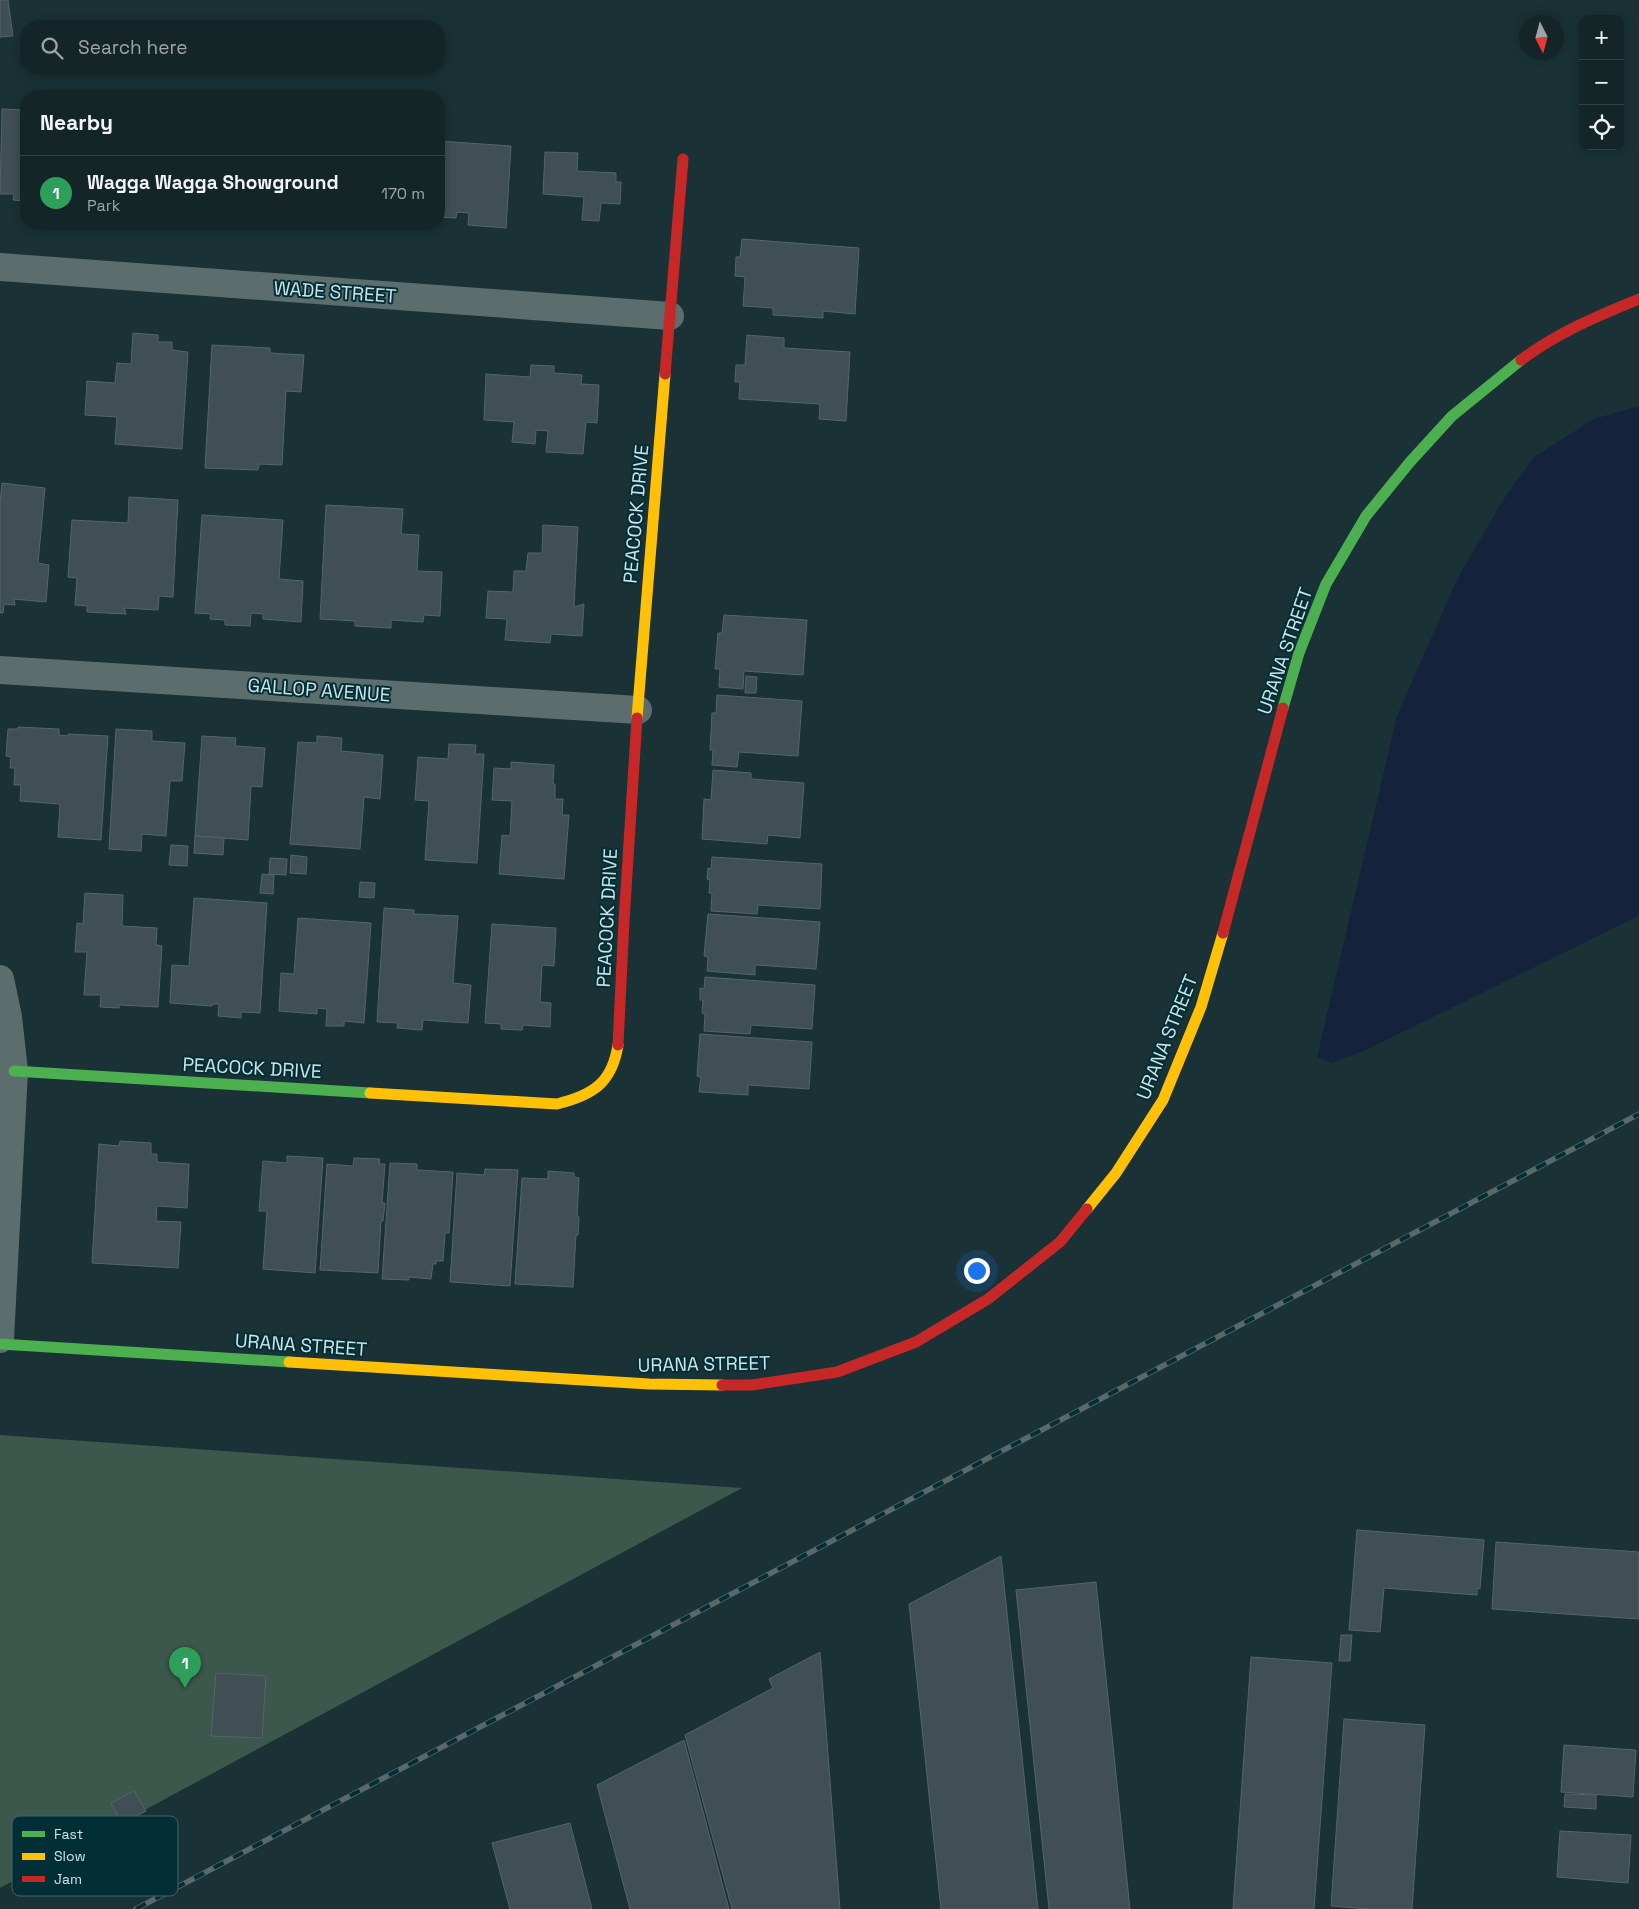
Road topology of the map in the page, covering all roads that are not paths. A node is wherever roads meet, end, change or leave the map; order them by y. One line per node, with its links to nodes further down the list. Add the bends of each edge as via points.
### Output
1 (683, 159): 4 (street, PEACOCK DRIVE)
2 (0, 268): 4 (street, WADE STREET)
3 (1639, 299): 10 (street, URANA STREET, via 1581,323 1536,349 1494,381 1452,416 1366,516 1326,584 1299,653 1200,1008 1163,1100 1116,1174 1060,1242 988,1299 916,1342 837,1372 752,1385 649,1384)
4 (670, 316): 6 (street, PEACOCK DRIVE)
5 (0, 670): 6 (street, GALLOP AVENUE)
6 (638, 710): 8 (street, PEACOCK DRIVE, via 618,1042 608,1077 595,1090 581,1098 557,1104)
7 (0, 979): 8 (street)
8 (14, 1072): 9 (street)
9 (0, 1339)
10 (0, 1344)

